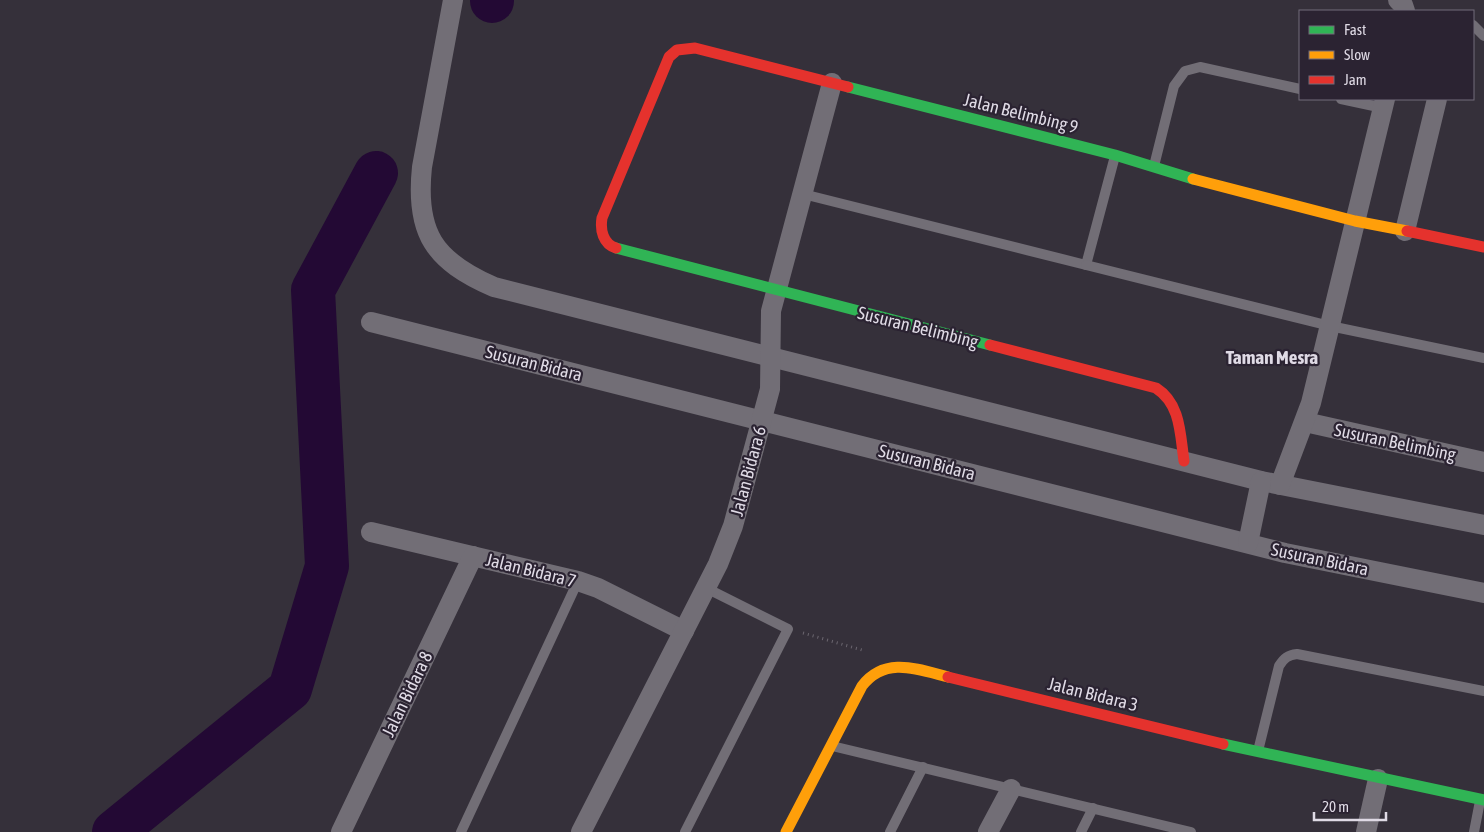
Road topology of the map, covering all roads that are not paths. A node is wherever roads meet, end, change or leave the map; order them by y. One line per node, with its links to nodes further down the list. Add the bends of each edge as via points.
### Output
1 (452, 0): 20 (street, via 419,195 423,221 434,245 452,265 494,287)
2 (1474, 27): 3 (lane)
3 (1484, 36)
4 (832, 83): 9 (street, Jalan Belimbing 9); 11 (street, Jalan Bidara 6); 14 (street, Jalan Belimbing 9, via 695,48 677,50 665,65 602,218 600,230)
5 (1299, 89): 10 (lane, via 1200,67 1185,71 1174,86)
6 (1352, 100): 8 (lane)
7 (1437, 100): 13 (street)
8 (1384, 103): 12 (street)
9 (1115, 155): 10 (street, Jalan Belimbing 9); 16 (lane)
10 (1154, 167): 12 (street, Jalan Belimbing 9)
11 (803, 194): 16 (lane); 17 (street, Jalan Bidara 6)
12 (1355, 221): 13 (street, Jalan Belimbing 9); 19 (street)
13 (1405, 231): 15 (street, Jalan Belimbing 9)
14 (603, 239): 17 (street, Susuran Belimbing, via 623,251)
15 (1484, 247)
16 (1086, 264): 19 (lane)
17 (777, 291): 20 (street, Jalan Bidara 6, via 770,317); 24 (street, Susuran Belimbing, via 1156,388 1168,396 1174,407)
18 (371, 322): 22 (street, Susuran Bidara)
19 (1330, 326): 21 (lane); 23 (street)
20 (770, 357): 22 (street, Jalan Bidara 6, via 770,389); 24 (street)
21 (1484, 358)
22 (762, 420): 29 (street, Susuran Bidara); 32 (street, Jalan Bidara 6, via 733,526)
23 (1305, 422): 25 (street, Susuran Belimbing); 26 (street)
24 (1184, 461): 26 (street)
25 (1484, 462)
26 (1270, 483): 27 (street); 29 (street)
27 (1484, 525)
28 (371, 532): 30 (street, Jalan Bidara 7)
29 (1248, 543): 33 (street, Susuran Bidara)
30 (473, 556): 31 (street, Jalan Bidara 7); 44 (street, Jalan Bidara 8)
31 (578, 581): 34 (street, Jalan Bidara 7); 45 (lane)
32 (706, 588): 34 (street, Jalan Bidara 6); 46 (lane, via 788,629)
33 (1484, 593)
34 (684, 631): 43 (street, Jalan Bidara 6)
35 (1484, 691): 37 (lane, via 1289,655 1279,666)
36 (831, 745): 37 (street, Jalan Bidara 3, via 869,676 880,668 894,666); 38 (lane); 47 (street)
37 (1257, 752): 39 (street, Jalan Bidara 3)
38 (923, 767): 40 (lane); 48 (lane)
39 (1378, 779): 41 (street, Jalan Bidara 3); 52 (street)
40 (1010, 789): 42 (lane); 49 (street)
41 (1482, 800): 53 (lane)
42 (1093, 808): 50 (lane); 51 (lane)
43 (589, 829)
44 (341, 832)
45 (461, 832)
46 (685, 832)
47 (786, 832)
48 (890, 832)
49 (988, 832)
50 (1081, 832)
51 (1191, 832)
52 (1366, 832)
53 (1474, 832)

